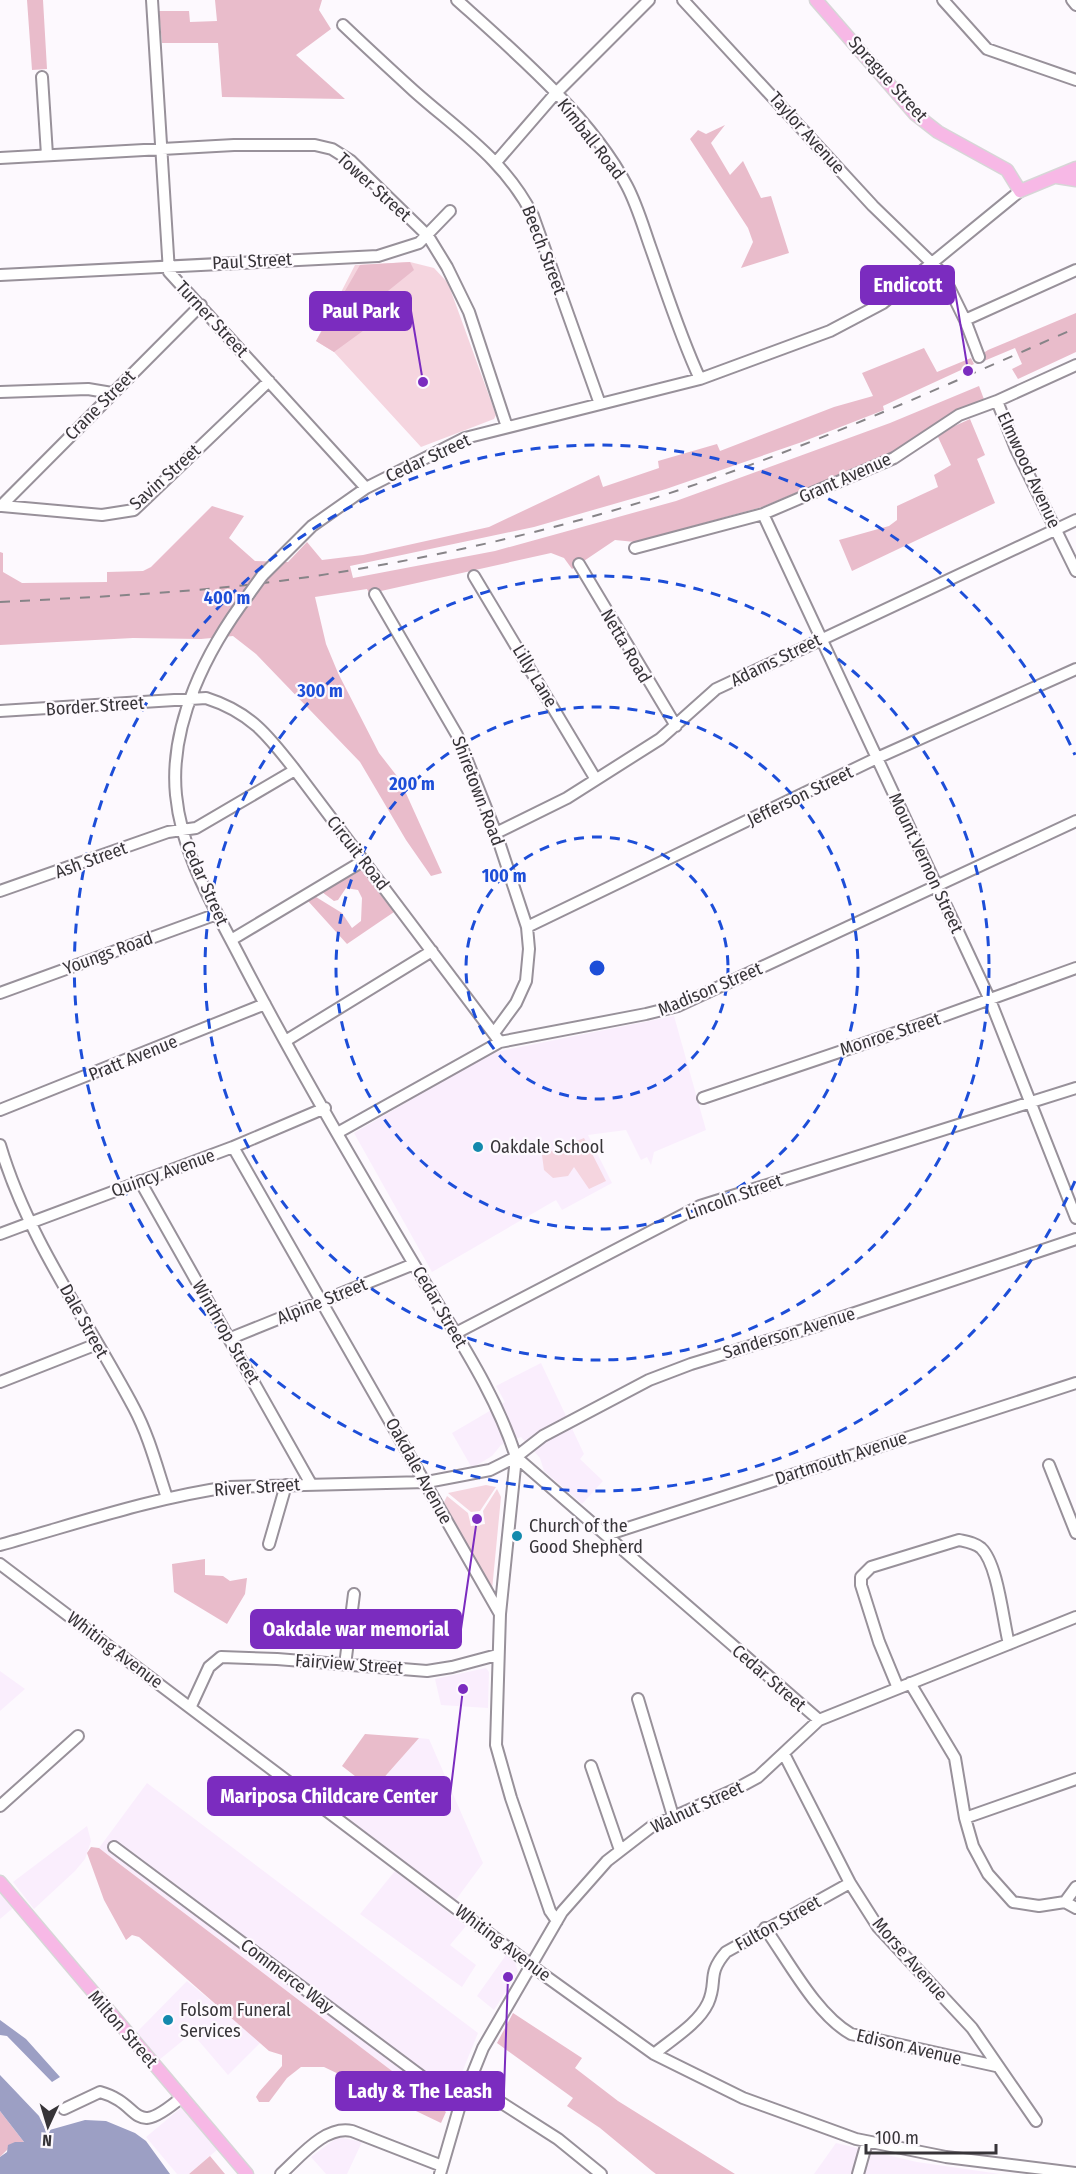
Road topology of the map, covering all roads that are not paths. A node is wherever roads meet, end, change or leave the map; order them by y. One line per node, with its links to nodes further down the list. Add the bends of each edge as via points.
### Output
1 (152, 0): 13 (street, Turner Street)
2 (458, 0): 12 (street, Kimball Road)
3 (649, 0): 12 (street)
4 (683, 0): 23 (street, Taylor Avenue, via 881,214)
5 (816, 0): 20 (main road, Sprague Street, via 915,114 938,132 1007,170)
6 (943, 0): 11 (street, via 987,49)
7 (1072, 0): 8 (street)
8 (1076, 4)
9 (343, 25): 16 (street, Beech Street)
10 (42, 77): 14 (street)
11 (1076, 80)
12 (555, 94): 16 (street); 31 (street, Kimball Road, via 595,139 627,186)
13 (161, 150): 14 (street, Tower Street); 22 (street, Tower Street, via 234,145 315,145 332,149 351,161); 24 (street, Turner Street)
14 (47, 155): 15 (street, Tower Street)
15 (0, 158)
16 (497, 161): 36 (street, Beech Street, via 533,216)
17 (1076, 168): 18 (main road)
18 (1057, 177): 19 (main road); 20 (main road)
19 (1076, 180)
20 (1020, 191): 23 (street, Cedar Street)
21 (450, 211): 22 (street)
22 (428, 236): 24 (street, Paul Street, via 378,256); 37 (street, Tower Street, via 469,312)
23 (933, 263): 28 (street, Taylor Avenue, via 949,285); 31 (street, Cedar Street, via 883,303 830,331)
24 (167, 266): 26 (street, Paul Street); 27 (street, Turner Street)
25 (1076, 270): 28 (street)
26 (0, 275)
27 (201, 305): 32 (street, Turner Street); 34 (street, Crane Street)
28 (965, 320): 29 (street, Taylor Avenue)
29 (979, 357)
30 (1076, 365): 35 (street, Grant Avenue)
31 (700, 379): 36 (street, Cedar Street)
32 (269, 381): 38 (street, Turner Street); 39 (street, Savin Street, via 134,510 102,515)
33 (0, 392): 34 (street, via 88,388)
34 (112, 393): 39 (street, Crane Street)
35 (997, 401): 40 (street, Grant Avenue, via 959,415 894,458); 42 (street, Elmwood Avenue)
36 (600, 404): 37 (street, Cedar Street)
37 (507, 427): 38 (street, Cedar Street, via 465,438)
38 (366, 488): 50 (street, Cedar Street, bridge, via 312,526 262,576 216,644)
39 (1, 506)
40 (762, 514): 43 (street, Grant Avenue); 48 (street, Mount Vernon Street)
41 (1076, 520): 42 (street, Adams Street)
42 (1055, 527): 45 (street, Elmwood Avenue); 48 (street, Adams Street)
43 (635, 548)
44 (579, 564): 52 (street, Netta Road)
45 (1076, 571)
46 (474, 576): 55 (street, Lilly Lane)
47 (375, 594): 58 (street, Shiretown Road, via 458,735)
48 (821, 639): 52 (street, Adams Street, via 716,689); 53 (street, Mount Vernon Street)
49 (1076, 669): 53 (street, Jefferson Street)
50 (191, 699): 51 (street, Border Street); 54 (street, Circuit Road, via 206,698 224,704 254,721); 57 (street, Cedar Street, via 176,763)
51 (0, 711)
52 (676, 726): 55 (street, Adams Street)
53 (877, 758): 60 (street, Mount Vernon Street); 63 (street, Jefferson Street)
54 (295, 770): 57 (street, Ash Street, via 193,830); 59 (street, Circuit Road)
55 (595, 778): 58 (street, Adams Street, via 567,798)
56 (1076, 821): 60 (street, Madison Street)
57 (182, 831): 61 (street, Ash Street, via 168,832); 62 (street, Cedar Street, via 198,878)
58 (496, 833): 63 (street, Shiretown Road)
59 (363, 861): 64 (street); 65 (street, Circuit Road)
60 (936, 885): 68 (street, Mount Vernon Street); 70 (street, Madison Street, via 678,1006)
61 (0, 891)
62 (217, 914): 64 (street, Cedar Street); 67 (street, Youngs Road)
63 (526, 927): 70 (street, Shiretown Road, via 526,981)
64 (231, 940): 69 (street, Cedar Street)
65 (432, 951): 70 (street, Circuit Road); 71 (street)
66 (1076, 968): 68 (street, Monroe Street)
67 (0, 993)
68 (990, 1000): 73 (street, Monroe Street); 74 (street, Mount Vernon Street)
69 (265, 1004): 71 (street, Cedar Street); 76 (street, Pratt Avenue)
70 (497, 1037): 77 (street, Madison Street)
71 (287, 1040): 75 (street, Cedar Street)
72 (1076, 1088): 74 (street, Lincoln Street)
73 (703, 1098)
74 (1029, 1102): 81 (street, Mount Vernon Street); 87 (street, Lincoln Street, via 700,1206)
75 (325, 1108): 77 (street, Cedar Street); 79 (street, Quincy Avenue)
76 (0, 1110)
77 (339, 1132): 85 (street, Cedar Street)
78 (0, 1145): 82 (street, Dale Street)
79 (233, 1147): 80 (street, Quincy Avenue); 86 (street, Oakdale Avenue)
80 (140, 1181): 82 (street, Quincy Avenue); 88 (street, Winthrop Street)
81 (1076, 1218)
82 (29, 1223): 83 (street, Quincy Avenue); 89 (street, Dale Street)
83 (0, 1234)
84 (1076, 1239): 92 (street, Sanderson Avenue, via 649,1380 543,1436)
85 (414, 1264): 86 (street, Alpine Street); 87 (street, Cedar Street)
86 (322, 1302): 88 (street, Alpine Street); 94 (street, Oakdale Avenue)
87 (456, 1333): 92 (street, Cedar Street, via 503,1422)
88 (231, 1338): 95 (street, Winthrop Street)
89 (97, 1344): 90 (street); 97 (street, Dale Street, via 135,1409)
90 (0, 1382)
91 (1076, 1383): 99 (street, Dartmouth Avenue)
92 (516, 1457): 94 (street, River Street, via 489,1470); 99 (street, Cedar Street); 104 (street)
93 (1049, 1465): 98 (street)
94 (427, 1482): 95 (street, River Street); 104 (street, Oakdale Avenue)
95 (311, 1484): 96 (street, River Street)
96 (286, 1485): 97 (street, River Street, via 229,1487); 100 (street)
97 (167, 1498): 101 (street, River Street)
98 (1076, 1533)
99 (606, 1536): 113 (street, Cedar Street)
100 (269, 1544)
101 (0, 1545)
102 (0, 1564): 112 (street, Whiting Avenue)
103 (354, 1594): 108 (street)
104 (500, 1614): 107 (street)
105 (1076, 1617): 106 (street, Walnut Street)
106 (1009, 1644): 109 (street, Walnut Street); 110 (street, via 995,1577 987,1555 973,1543 959,1540 871,1567 861,1577 861,1585)
107 (497, 1654): 108 (street, Fairview Street, via 434,1671); 128 (street, via 496,1745 550,1911)
108 (345, 1665): 112 (street, Fairview Street, via 221,1657 209,1667)
109 (910, 1683): 110 (street, Walnut Street); 120 (street, via 955,1758)
110 (898, 1688): 113 (street, Walnut Street)
111 (638, 1699): 119 (street)
112 (191, 1706): 130 (street, Whiting Avenue)
113 (819, 1720): 115 (street, Walnut Street)
114 (78, 1736): 118 (street)
115 (784, 1754): 119 (street, Walnut Street, via 758,1777 734,1791); 124 (street, Morse Avenue)
116 (591, 1766): 122 (street)
117 (1076, 1779): 120 (street)
118 (0, 1806)
119 (673, 1816): 122 (street, Walnut Street)
120 (965, 1818): 126 (street, via 973,1846 988,1874 1013,1902 1039,1906)
121 (114, 1846): 135 (street, Commerce Way)
122 (620, 1850): 128 (street, Walnut Street, via 578,1891)
123 (0, 1882): 134 (main road, Milton Street)
124 (850, 1883): 129 (street, Fulton Street); 132 (street, Morse Avenue, via 878,1927 972,2028)
125 (1076, 1887): 126 (street)
126 (1065, 1902): 127 (street)
127 (1076, 1908)
128 (557, 1921): 130 (street, Walnut Street)
129 (765, 1928): 131 (street, Fulton Street, via 726,1952 713,1970 709,2001 703,2011); 132 (street, Edison Avenue, via 840,2028 851,2034)
130 (532, 1965): 131 (street, Whiting Avenue); 133 (street, Walnut Street, via 490,2035)
131 (654, 2054): 138 (street, Whiting Avenue, via 743,2098)
132 (996, 2066): 137 (street, Morse Avenue)
133 (468, 2082): 135 (street, Walnut Street); 142 (street, via 558,2139)
134 (182, 2097): 136 (street, via 152,2118 139,2116 100,2092); 140 (main road, Milton Street)
135 (460, 2105): 139 (street, Walnut Street)
136 (64, 2109)
137 (1036, 2121)
138 (867, 2142): 143 (street); 144 (street, Whiting Avenue)
139 (441, 2170): 141 (street, via 352,2131 337,2129)
140 (247, 2174)
141 (281, 2174)
142 (602, 2174)
143 (858, 2174)
144 (1076, 2174)

